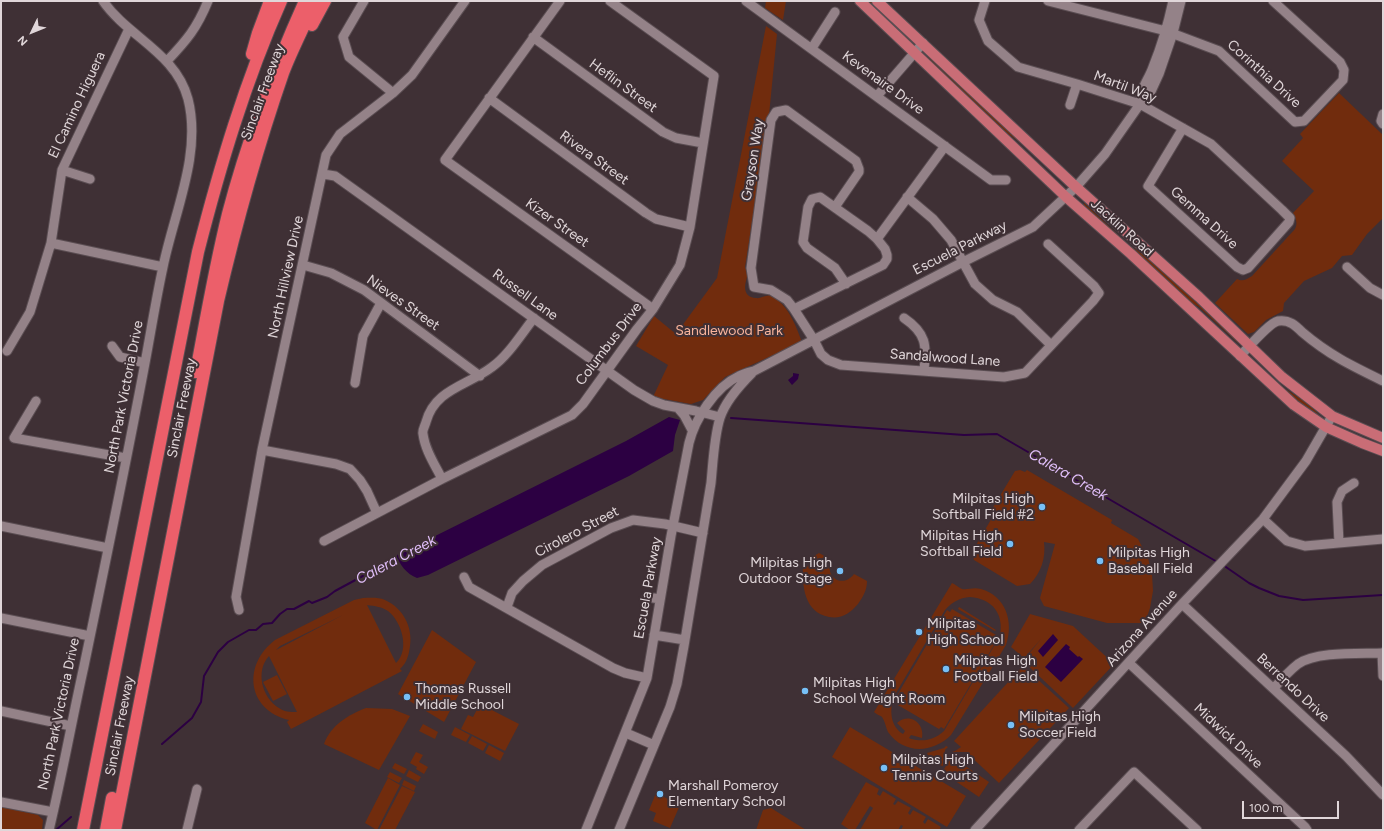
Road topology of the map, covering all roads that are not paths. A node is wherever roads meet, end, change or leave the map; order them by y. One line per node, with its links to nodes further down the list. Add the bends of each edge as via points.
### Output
1 (102, 1): 21 (street, North Park Victoria Drive)
2 (208, 1): 27 (street, via 190,37)
3 (270, 1): 34 (highway, via 258,33)
4 (282, 1): 34 (highway, Sinclair Freeway)
5 (305, 1): 124 (highway, via 277,64 262,106 224,231)
6 (315, 1): 35 (highway, Sinclair Freeway, via 284,71)
7 (326, 1): 35 (highway, via 301,46)
8 (364, 1): 29 (street, via 343,37 349,57)
9 (465, 1): 29 (street, North Hillview Drive, via 412,75)
10 (560, 1): 23 (street)
11 (610, 1): 37 (street, Columbus Drive, via 714,76)
12 (746, 1): 25 (street, Kevenaire Drive)
13 (860, 1): 26 (main road, Jacklin Road)
14 (877, 1): 24 (main road, Jacklin Road)
15 (985, 1): 28 (street, Martil Way, via 979,20 988,41 1018,67)
16 (1048, 1): 22 (street, Corinthia Drive)
17 (1173, 1): 22 (street, Escuela Parkway)
18 (1181, 1): 22 (street, Escuela Parkway)
19 (1273, 1): 22 (street, Corinthia Drive, via 1340,62 1344,70 1343,80 1304,121 1295,122 1219,50)
20 (835, 12): 25 (street)
21 (129, 29): 27 (street, North Park Victoria Drive); 39 (street, El Camino Higuera)
22 (1169, 32): 32 (street, Escuela Parkway, via 1140,94)
23 (533, 37): 31 (street); 37 (street, Heflin Street, via 663,132 676,138)
24 (923, 43): 26 (street); 43 (main road, Jacklin Road)
25 (812, 48): 30 (street, Kevenaire Drive)
26 (915, 52): 30 (street); 45 (main road, Jacklin Road)
27 (167, 61): 54 (street, North Park Victoria Drive, via 180,79 188,98 192,144)
28 (1077, 84): 32 (street, Martil Way); 33 (street)
29 (393, 92): 40 (street, North Hillview Drive, via 340,134 326,155)
30 (877, 96): 38 (street, Kevenaire Drive)
31 (489, 98): 48 (street, Rivera Street, via 646,213 656,219); 60 (street, Kizer Street, via 444,160)
32 (1140, 104): 36 (street, Martil Way); 43 (street, Escuela Parkway, via 1105,154)
33 (1070, 105)
34 (238, 111): 123 (highway, Sinclair Freeway, via 210,206 188,298)
35 (267, 122): 125 (highway, Sinclair Freeway, via 240,211 218,301)
36 (1183, 128): 47 (street, Martil Way, via 1211,144 1290,218); 47 (street, Gemma Drive, via 1148,186 1237,268 1248,268)
37 (703, 143): 48 (street, Columbus Drive)
38 (945, 146): 42 (street, Kevenaire Drive, via 991,180); 44 (street)
39 (62, 170): 41 (street); 50 (street, El Camino Higuera)
40 (323, 174): 53 (street, North Hillview Drive); 62 (street, Russell Lane, via 335,176)
41 (90, 179)
42 (1006, 180)
43 (1076, 187): 45 (street, Escuela Parkway); 67 (main road, Jacklin Road, via 1199,297)
44 (907, 197): 49 (street); 52 (street, via 942,229)
45 (1066, 197): 52 (street, Escuela Parkway, via 1033,227); 69 (main road, Jacklin Road)
46 (835, 208): 49 (street); 56 (street, Grayson Way, via 859,172 856,161 786,110 776,112 772,120); 57 (street, via 820,198 812,199 808,207 802,242 835,268)
47 (1289, 222)
48 (690, 227): 60 (street, Columbus Drive, via 680,265)
49 (877, 239): 57 (street, via 888,255 886,262)
50 (51, 243): 54 (street); 68 (street, El Camino Higuera, via 30,312)
51 (1048, 244): 65 (street, Sandalwood Lane, via 1099,293)
52 (963, 262): 64 (street, Escuela Parkway); 65 (street, via 975,284 993,300 1017,312)
53 (303, 265): 59 (street, Nieves Street, via 331,273 364,290); 85 (street, North Hillview Drive)
54 (163, 267): 70 (street, North Park Victoria Drive)
55 (1347, 267): 58 (street)
56 (750, 268): 61 (street, Sandalwood Lane, via 754,287 771,290 787,300)
57 (846, 284): 61 (street)
58 (1383, 296)
59 (381, 303): 74 (street, Nieves Street); 76 (street, via 363,336)
60 (654, 308): 72 (street, Columbus Drive)
61 (794, 309): 64 (street, Sandalwood Lane)
62 (534, 318): 72 (street, Russell Lane); 74 (street, via 494,366)
63 (904, 318): 71 (street, via 914,324 926,345)
64 (814, 340): 71 (street, Sandalwood Lane, via 825,358 841,365); 73 (street, Escuela Parkway)
65 (1051, 345): 71 (street, Sandalwood Lane, via 1025,373 1004,377)
66 (112, 346): 70 (street, via 120,357)
67 (1249, 346): 69 (street); 75 (street, via 1278,321 1293,323 1322,349); 80 (main road, Jacklin Road, via 1282,377)
68 (7, 351)
69 (1240, 356): 82 (main road, Jacklin Road, via 1294,405)
70 (145, 363): 87 (street, North Park Victoria Drive)
71 (924, 370)
72 (606, 371): 78 (street, Russell Lane, via 653,401); 88 (street, Columbus Drive, via 572,415)
73 (754, 371): 79 (street, Escuela Parkway, via 739,376 720,390); 81 (street, Escuela Parkway, via 730,399)
74 (480, 376): 88 (street, via 439,398 431,407 423,433 429,454)
75 (1383, 381)
76 (355, 384)
77 (36, 401): 87 (street, via 14,438)
78 (678, 408): 79 (street, Russell Lane); 83 (street)
79 (701, 412): 81 (street, Russell Lane); 83 (street, Escuela Parkway)
80 (1332, 416): 82 (street, Arizona Avenue); 84 (main road, Jacklin Road)
81 (720, 417): 94 (street, Escuela Parkway)
82 (1326, 427): 86 (main road, Jacklin Road); 91 (street, Arizona Avenue, via 1306,461)
83 (692, 430): 93 (street, Escuela Parkway)
84 (1383, 438)
85 (262, 450): 90 (street, via 350,469 367,491); 104 (street, North Hillview Drive, via 236,597)
86 (1383, 451)
87 (126, 458): 98 (street, North Park Victoria Drive)
88 (442, 479): 90 (street, Columbus Drive)
89 (1354, 484): 97 (street, via 1342,491 1337,502)
90 (377, 513): 96 (street, Columbus Drive)
91 (1263, 519): 97 (street, via 1287,541 1305,546); 102 (street, Arizona Avenue)
92 (1, 526): 98 (street)
93 (673, 527): 94 (street, Cirolero Street); 101 (street, Escuela Parkway); 103 (street, Cirolero Street, via 633,520 611,528 542,565 512,593)
94 (703, 533): 108 (street, Escuela Parkway)
95 (1383, 539): 97 (street)
96 (324, 541)
97 (1339, 543)
98 (108, 548): 107 (street, North Park Victoria Drive)
99 (464, 577): 103 (street, via 469,587)
100 (647, 598): 101 (street)
101 (660, 600): 106 (street, Escuela Parkway)
102 (1182, 604): 110 (street, Arizona Avenue); 113 (street, Berrendo Drive)
103 (507, 608): 112 (street, via 614,668)
104 (239, 610)
105 (1, 618): 107 (street)
106 (654, 635): 108 (street); 112 (street, Escuela Parkway)
107 (90, 636): 115 (street, North Park Victoria Drive)
108 (686, 640): 117 (street, Escuela Parkway, via 670,707)
109 (1382, 653): 111 (street); 113 (street, via 1325,655 1312,658 1299,663)
110 (1129, 663): 129 (street, Arizona Avenue); 132 (street, Midwick Drive)
111 (1383, 676)
112 (647, 678): 116 (street, Escuela Parkway)
113 (1274, 688): 119 (street, Berrendo Drive)
114 (1, 711): 115 (street)
115 (71, 726): 121 (street, North Park Victoria Drive)
116 (626, 733): 117 (street); 127 (street, Escuela Parkway)
117 (654, 745): 128 (street, Escuela Parkway)
118 (197, 789): 126 (street)
119 (1383, 795)
120 (1, 802): 121 (street)
121 (53, 812): 122 (street, North Park Victoria Drive)
122 (49, 830)
123 (83, 830)
124 (106, 830)
125 (114, 830)
126 (188, 830)
127 (586, 830)
128 (619, 830)
129 (975, 830)
130 (1079, 830): 131 (street, via 1134,772)
131 (1197, 830)
132 (1308, 830)

